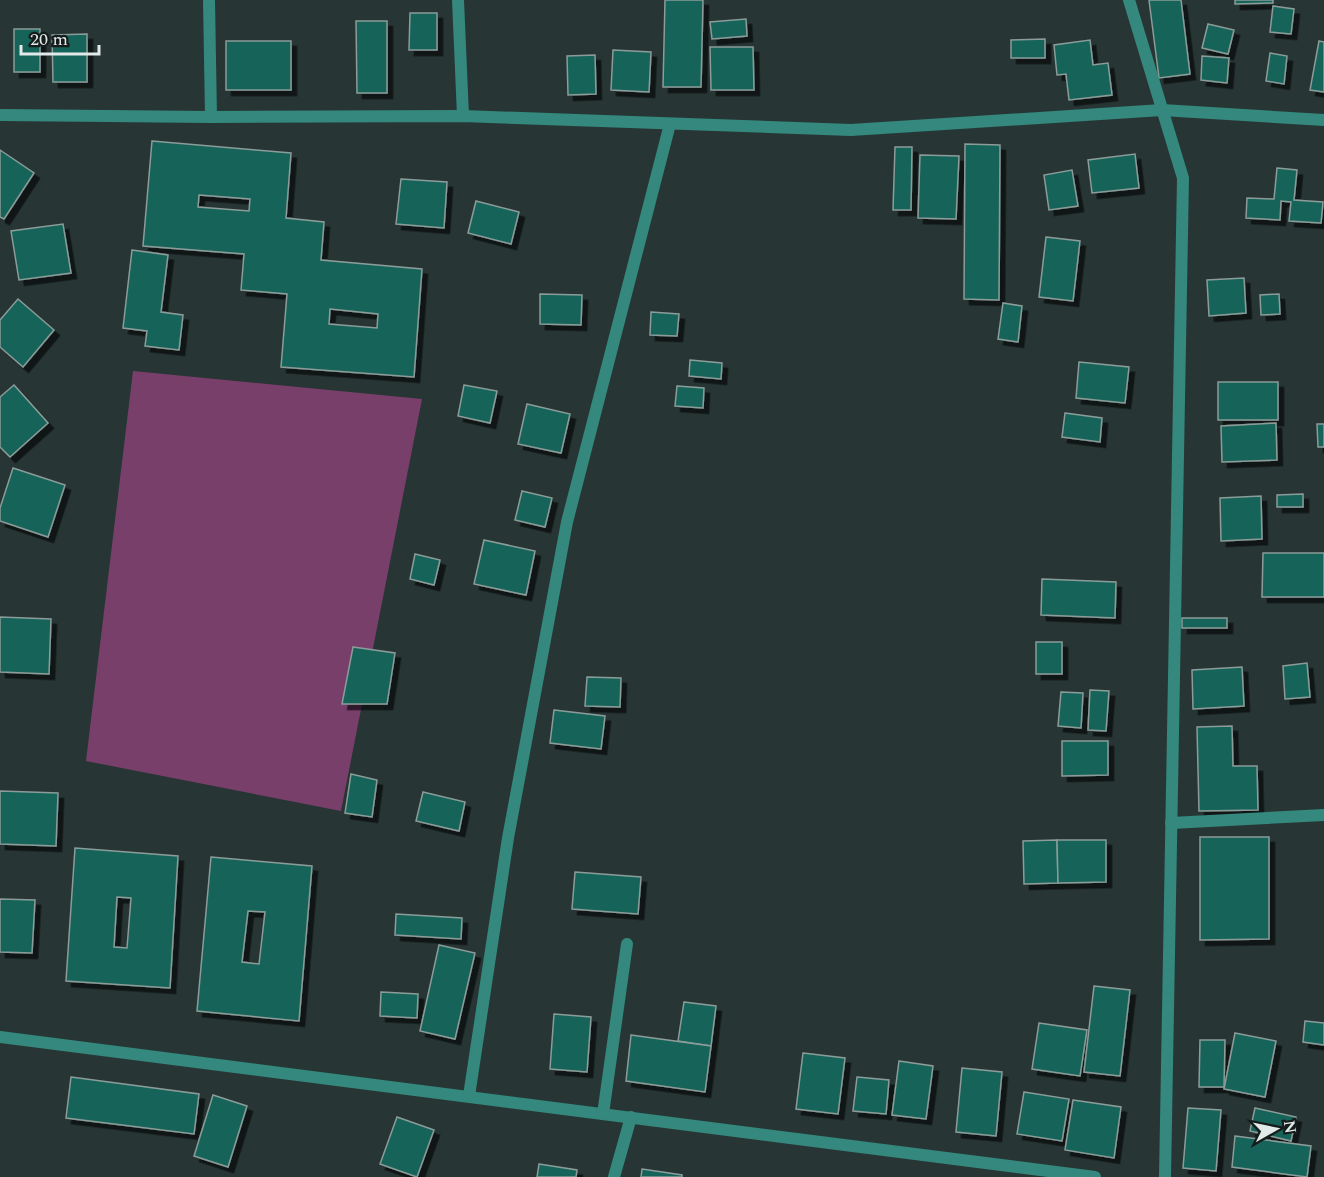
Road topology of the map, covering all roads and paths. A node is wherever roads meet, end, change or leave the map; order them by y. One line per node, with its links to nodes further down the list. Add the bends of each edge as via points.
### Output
1 (209, 0): 7 (street)
2 (458, 0): 6 (street)
3 (1129, 0): 4 (street)
4 (1162, 110): 8 (street); 9 (street, via 850,130); 11 (street, via 1183,178)
5 (0, 115): 7 (street)
6 (463, 116): 7 (street); 9 (street)
7 (210, 117)
8 (1324, 120)
9 (670, 124): 14 (street, via 567,522 508,838)
10 (1324, 815): 11 (street)
11 (1171, 823): 19 (street)
12 (627, 944): 15 (street)
13 (0, 1037): 14 (street)
14 (469, 1096): 15 (street)
15 (603, 1114): 16 (street)
16 (631, 1117): 17 (street); 18 (street)
17 (614, 1177)
18 (1095, 1177)
19 (1165, 1177)

